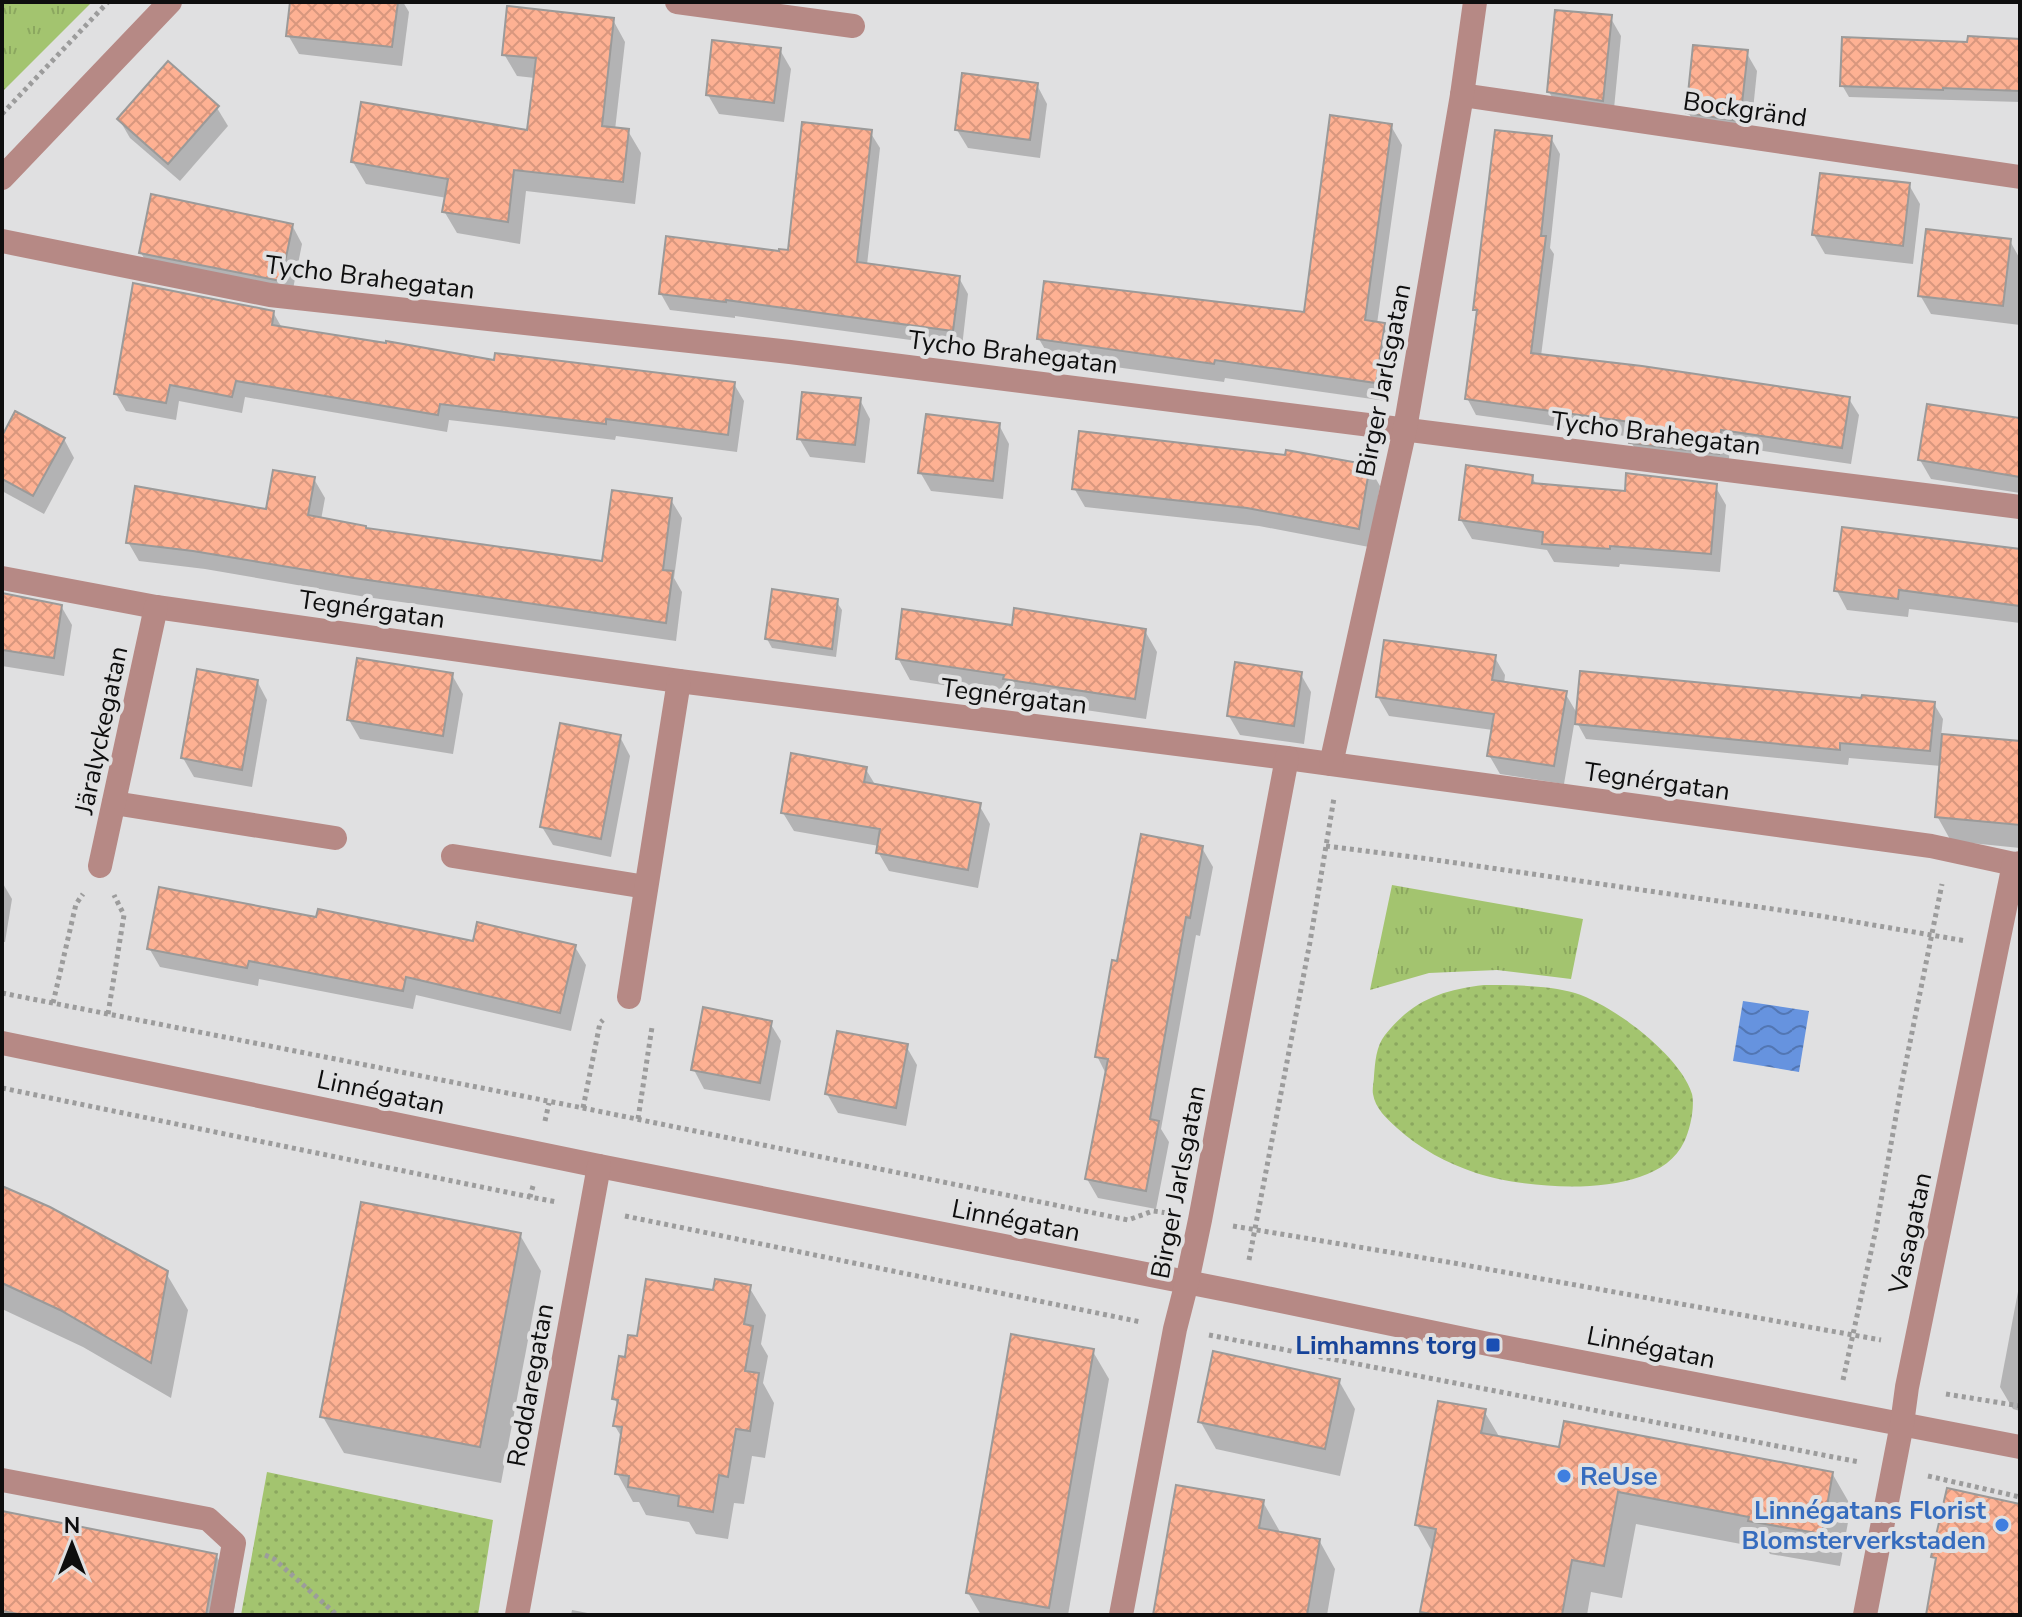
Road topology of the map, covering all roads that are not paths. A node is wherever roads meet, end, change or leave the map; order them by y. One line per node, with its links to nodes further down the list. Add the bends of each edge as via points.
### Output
1 (170, 2): 7 (street)
2 (677, 2): 4 (street)
3 (1475, 2): 5 (street, Birger Jarlsgatan)
4 (853, 26)
5 (1462, 95): 6 (street, Bockgränd); 9 (street, Birger Jarlsgatan)
6 (2020, 177)
7 (2, 178)
8 (2, 241): 9 (street, Tycho Brahegatan, via 270,295 790,352)
9 (1405, 429): 10 (street, Tycho Brahegatan); 15 (street, Birger Jarlsgatan)
10 (2020, 507)
11 (2, 578): 12 (street, Tegnérgatan)
12 (156, 607): 13 (street, Tegnérgatan); 16 (street, Järalyckegatan)
13 (679, 681): 14 (street, Tegnérgatan); 21 (street)
14 (1287, 758): 15 (street, Tegnérgatan); 25 (street, Birger Jarlsgatan)
15 (1336, 765): 19 (street, Tegnérgatan)
16 (114, 803): 17 (street); 20 (street, Järalyckegatan)
17 (335, 838)
18 (453, 856): 21 (street)
19 (2017, 863): 26 (street, Vasagatan)
20 (100, 866)
21 (646, 887): 22 (street)
22 (629, 997)
23 (2, 1043): 24 (street, Linnégatan)
24 (599, 1166): 25 (street, Linnégatan); 30 (street, Roddaregatan)
25 (1187, 1282): 26 (street, Linnégatan); 31 (street, Birger Jarlsgatan)
26 (1902, 1424): 27 (street, Linnégatan); 32 (street, Vasagatan)
27 (2020, 1447)
28 (2, 1480): 29 (street, via 208,1519 234,1543)
29 (221, 1615)
30 (517, 1615)
31 (1121, 1615)
32 (1865, 1615)

